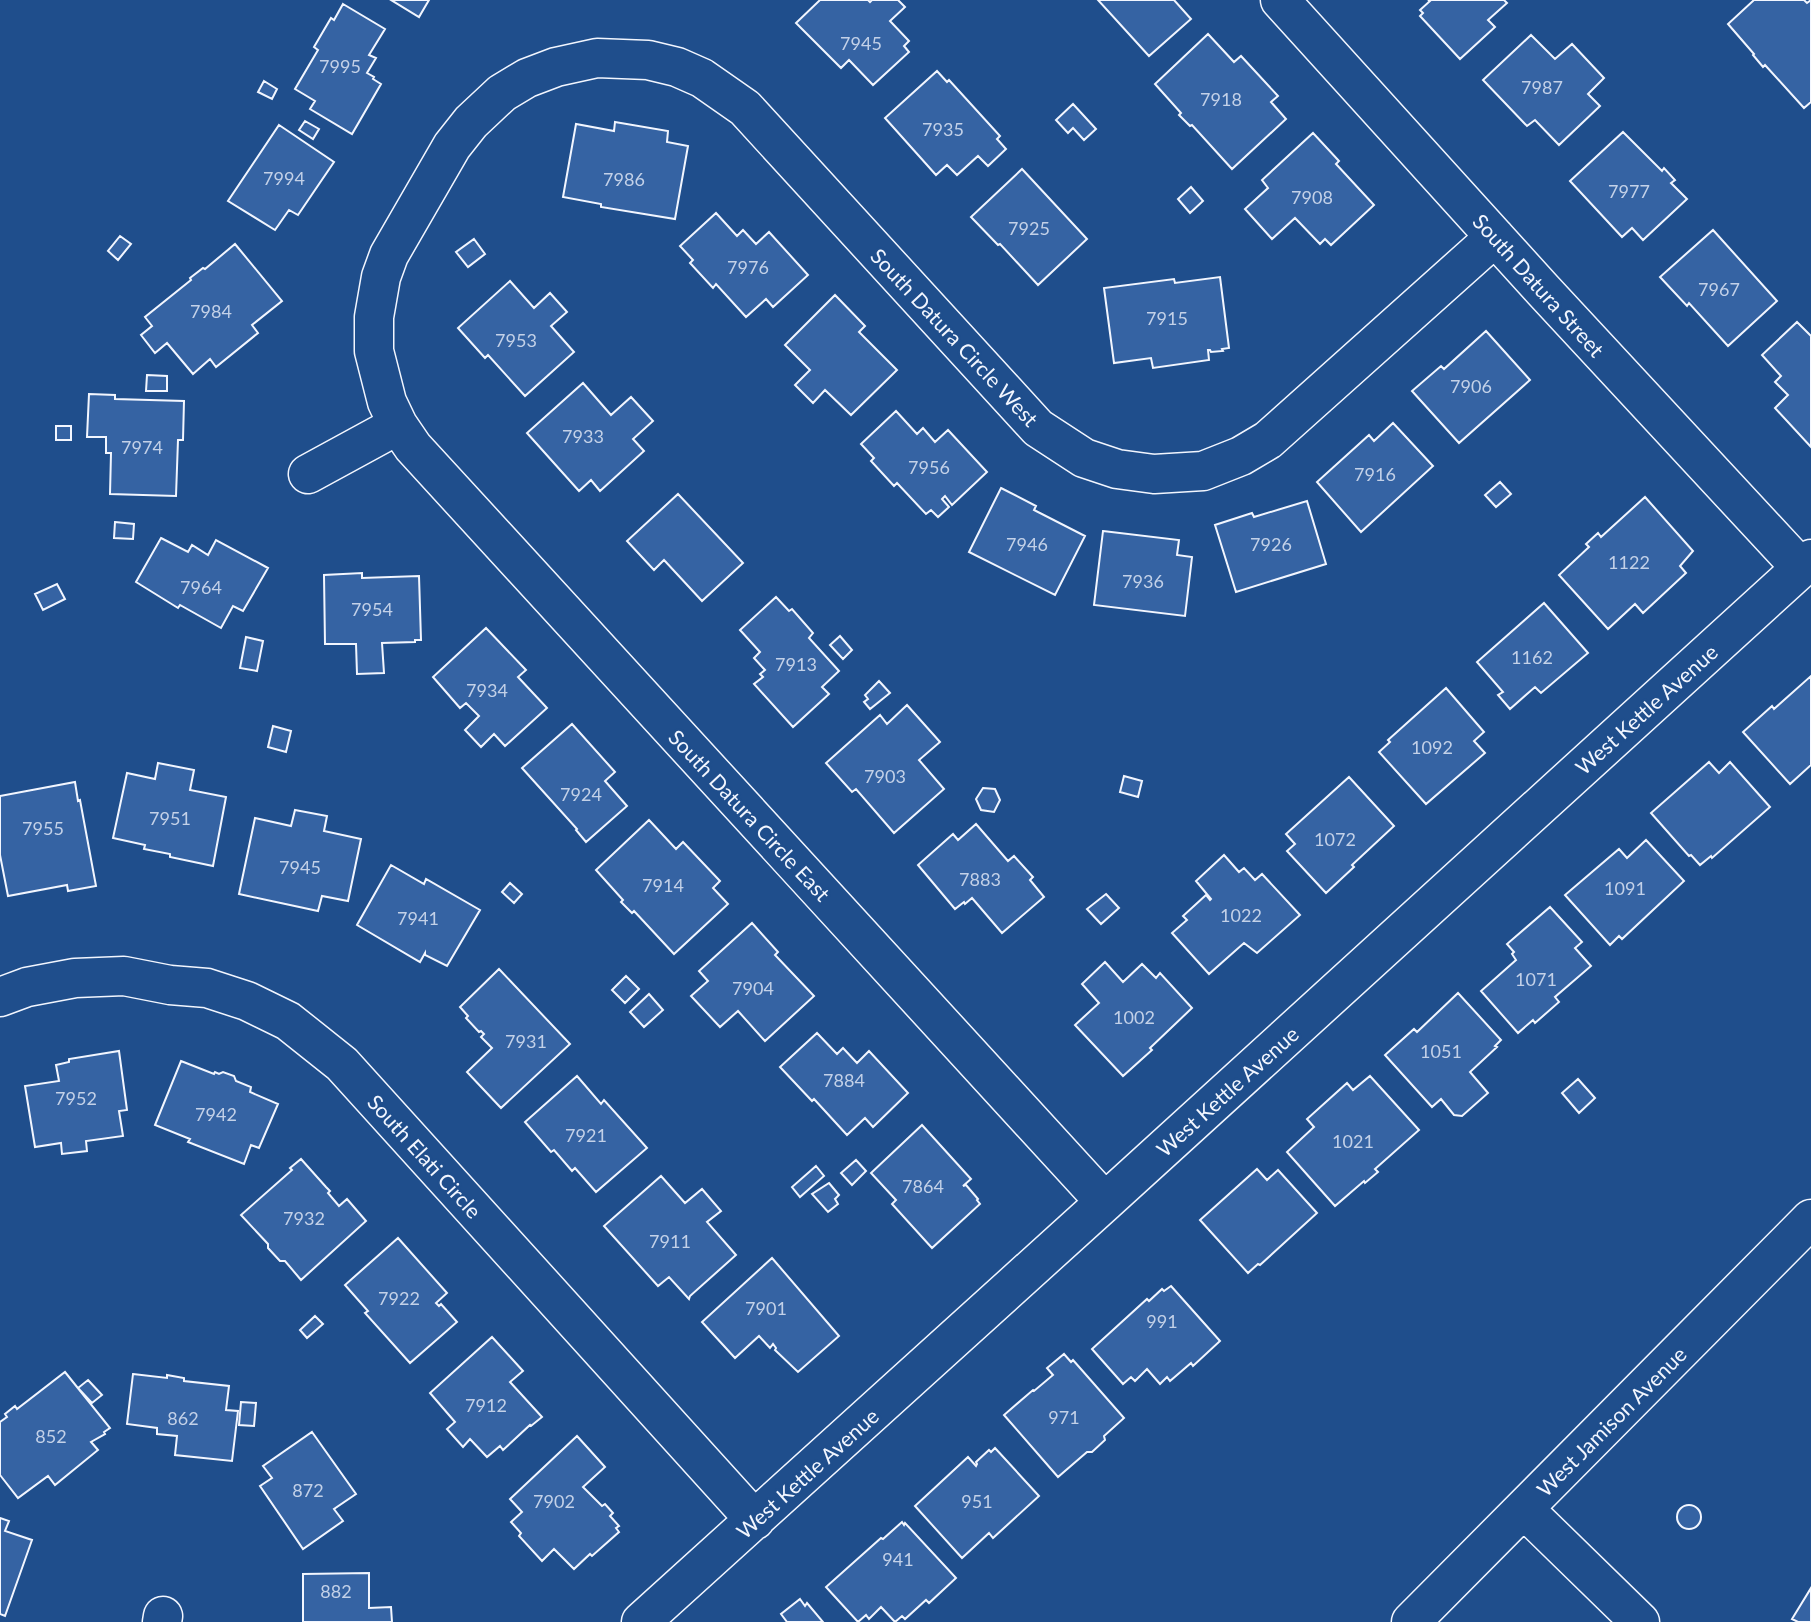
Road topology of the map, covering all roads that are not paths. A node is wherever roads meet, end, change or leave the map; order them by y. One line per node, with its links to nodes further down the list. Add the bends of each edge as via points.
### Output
1 (1280, 0): 3 (street, South Datura Street)
2 (460, 136): 3 (street, South Datura Circle West, via 502,93 556,66 597,58 648,60 702,78 745,108 1038,428 1084,458 1117,470 1154,474 1203,471 1268,440); 4 (street, South Datura Circle East, via 396,243 381,277 374,351)
3 (1495, 237): 6 (street, South Datura Street)
4 (398, 425): 5 (street); 8 (street, South Datura Circle East, via 413,447)
5 (308, 474)
6 (1806, 563): 8 (street, West Kettle Avenue)
7 (0, 997): 11 (street, South Elati Circle, via 75,978 124,975 207,988 288,1021 342,1064)
8 (1105, 1202): 11 (street, West Kettle Avenue)
9 (1811, 1219): 10 (street, West Jamison Avenue)
10 (1524, 1509): 13 (street, West Jamison Avenue); 14 (street)
11 (755, 1520): 12 (street, West Kettle Avenue)
12 (641, 1622)
13 (1411, 1622)
14 (1640, 1622)

